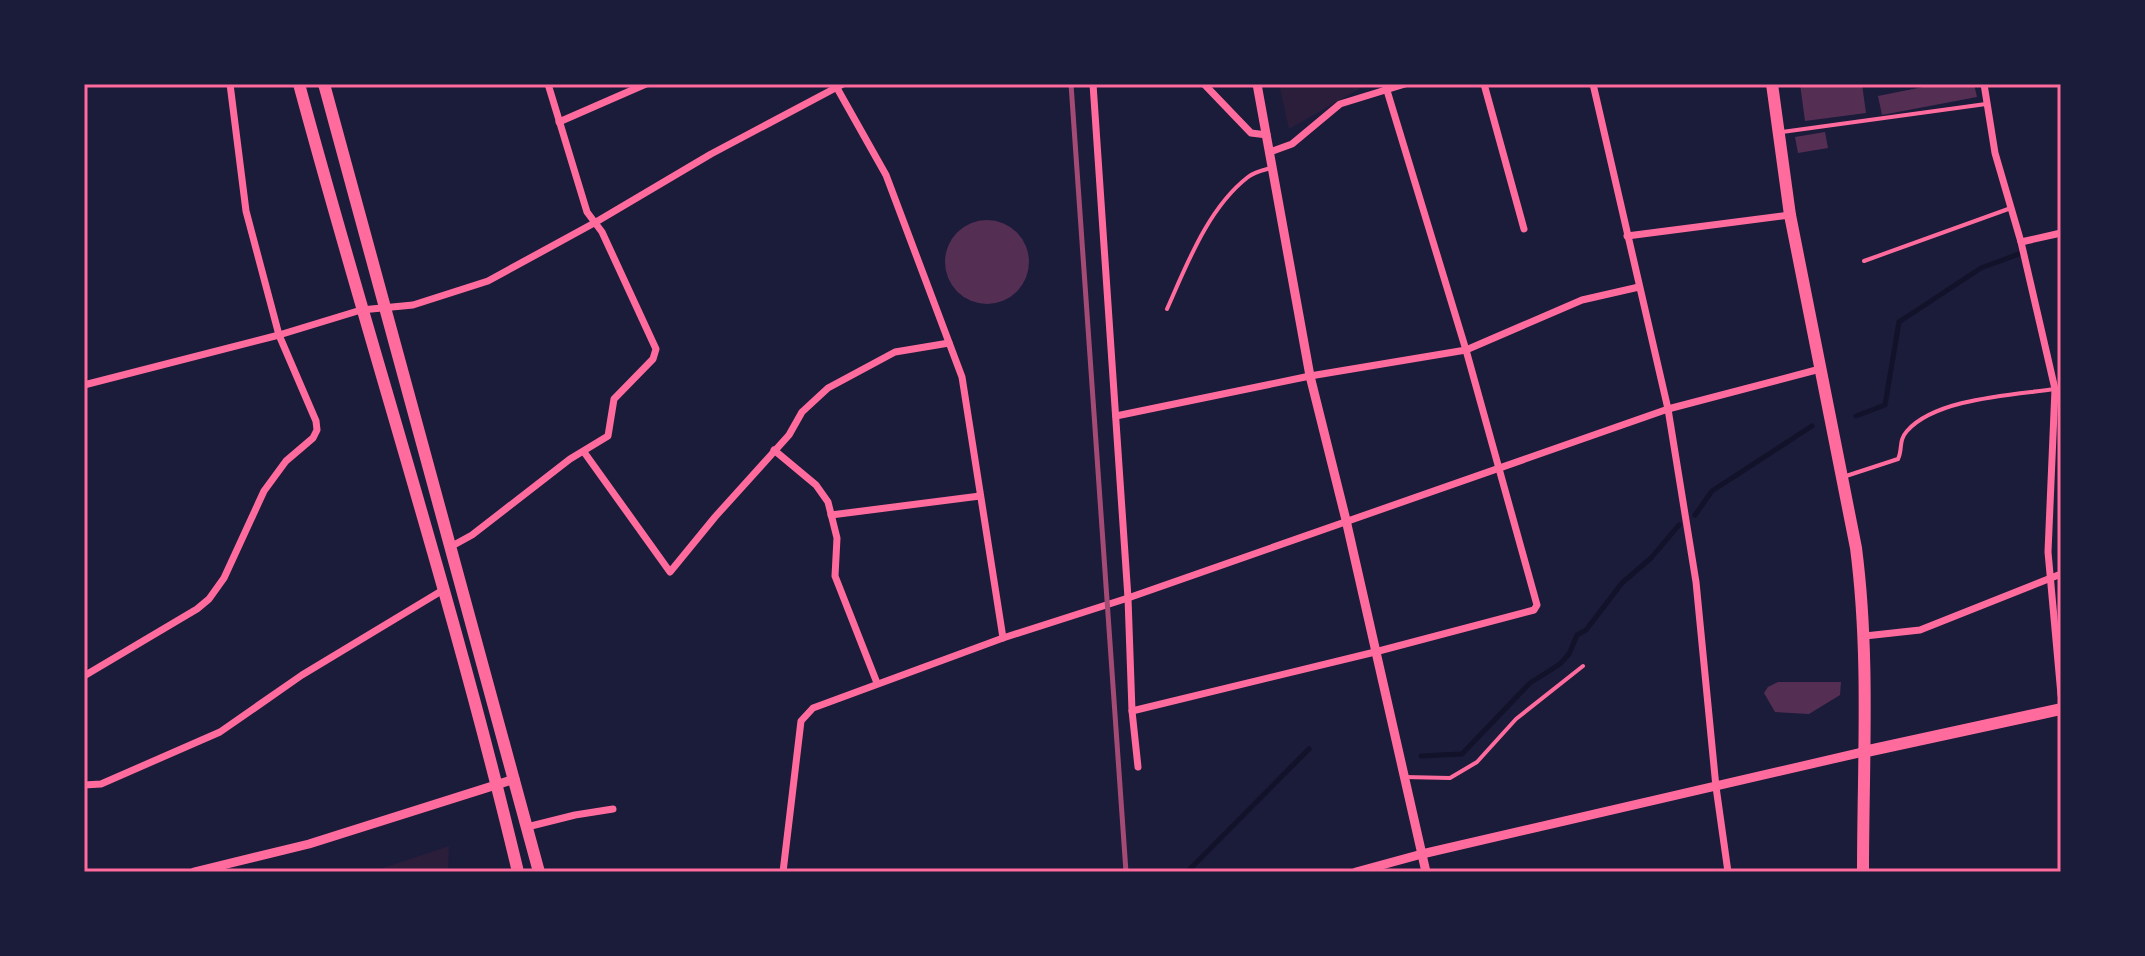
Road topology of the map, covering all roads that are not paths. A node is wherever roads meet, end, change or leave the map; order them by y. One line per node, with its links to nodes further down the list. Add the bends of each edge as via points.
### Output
1 (230, 84): 34 (street, via 246,211)
2 (299, 84): 33 (main road)
3 (324, 84): 31 (main road)
4 (548, 84): 17 (street)
5 (646, 84): 17 (street)
6 (1093, 84): 42 (street)
7 (1204, 84): 19 (street, via 1251,133)
8 (1257, 84): 19 (street)
9 (1405, 84): 15 (street)
10 (1484, 84): 25 (street)
11 (1593, 84): 27 (street)
12 (1772, 84): 18 (main road)
13 (1984, 84): 16 (street)
14 (840, 86): 24 (street); 35 (street, via 886,175)
15 (1386, 86): 20 (street, via 1340,104 1292,144); 36 (street)
16 (1986, 104): 18 (lane); 22 (street)
17 (559, 122): 24 (street, via 587,212)
18 (1778, 132): 23 (main road)
19 (1267, 135): 20 (street)
20 (1270, 152): 21 (street)
21 (1273, 168): 32 (lane, via 1249,175 1222,204 1190,255); 38 (street)
22 (2011, 208): 28 (street); 29 (lane)
23 (1790, 215): 27 (street); 37 (main road)
24 (596, 222): 31 (street, via 488,281); 44 (street, via 656,349 653,359 614,399 608,436)
25 (1524, 229)
26 (2061, 233): 28 (street)
27 (1627, 236): 30 (street)
28 (2021, 242): 40 (street)
29 (1864, 261)
30 (1639, 287): 36 (street, via 1582,300); 41 (street)
31 (387, 309): 33 (street); 50 (main road)
32 (1167, 309)
33 (361, 310): 34 (street); 53 (main road)
34 (279, 335): 39 (street); 59 (street, via 316,421 313,438 286,461 264,491 209,599)
35 (949, 343): 43 (street, via 895,352 828,388); 47 (street, via 969,407)
36 (1466, 350): 38 (street); 45 (street)
37 (1820, 369): 41 (street); 46 (main road)
38 (1310, 376): 42 (street); 49 (street)
39 (84, 385)
40 (2058, 388): 46 (lane, via 1939,411 1908,430 1898,459); 52 (street, via 2049,538)
41 (1668, 409): 45 (street); 70 (street, via 1696,582)
42 (1116, 416): 54 (street)
43 (774, 450): 44 (street, via 670,572); 48 (street, via 816,485)
44 (584, 452): 50 (street)
45 (1498, 467): 49 (street); 57 (street, via 1537,605 1534,610)
46 (1842, 477): 55 (main road)
47 (980, 496): 48 (street); 56 (street)
48 (831, 515): 60 (street, via 837,538 835,576)
49 (1346, 520): 54 (street); 57 (street)
50 (452, 546): 67 (main road)
51 (2061, 574): 52 (street)
52 (2052, 577): 55 (street, via 1920,630); 61 (street)
53 (443, 590): 68 (street, via 302,675 220,732 101,784); 69 (main road)
54 (1128, 598): 56 (street); 63 (street)
55 (1865, 636): 64 (main road)
56 (1003, 638): 60 (street)
57 (1375, 652): 63 (street); 66 (street)
58 (1583, 666): 66 (lane, via 1516,719 1477,762 1450,778)
59 (84, 676)
60 (877, 683): 77 (street, via 813,708 801,721)
61 (2061, 695)
62 (2061, 709): 64 (main road)
63 (1132, 711): 65 (street)
64 (1863, 752): 70 (street); 81 (main road)
65 (1138, 767)
66 (1404, 777): 73 (street)
67 (515, 779): 69 (street); 72 (main road)
68 (84, 785)
69 (497, 785): 74 (street, via 309,844); 75 (main road)
70 (1716, 787): 73 (street); 80 (street)
71 (613, 809): 72 (street)
72 (528, 830): 76 (main road)
73 (1422, 854): 78 (street); 79 (street)
74 (194, 872)
75 (518, 872)
76 (539, 872)
77 (783, 872)
78 (1356, 872)
79 (1426, 872)
80 (1728, 872)
81 (1863, 872)

